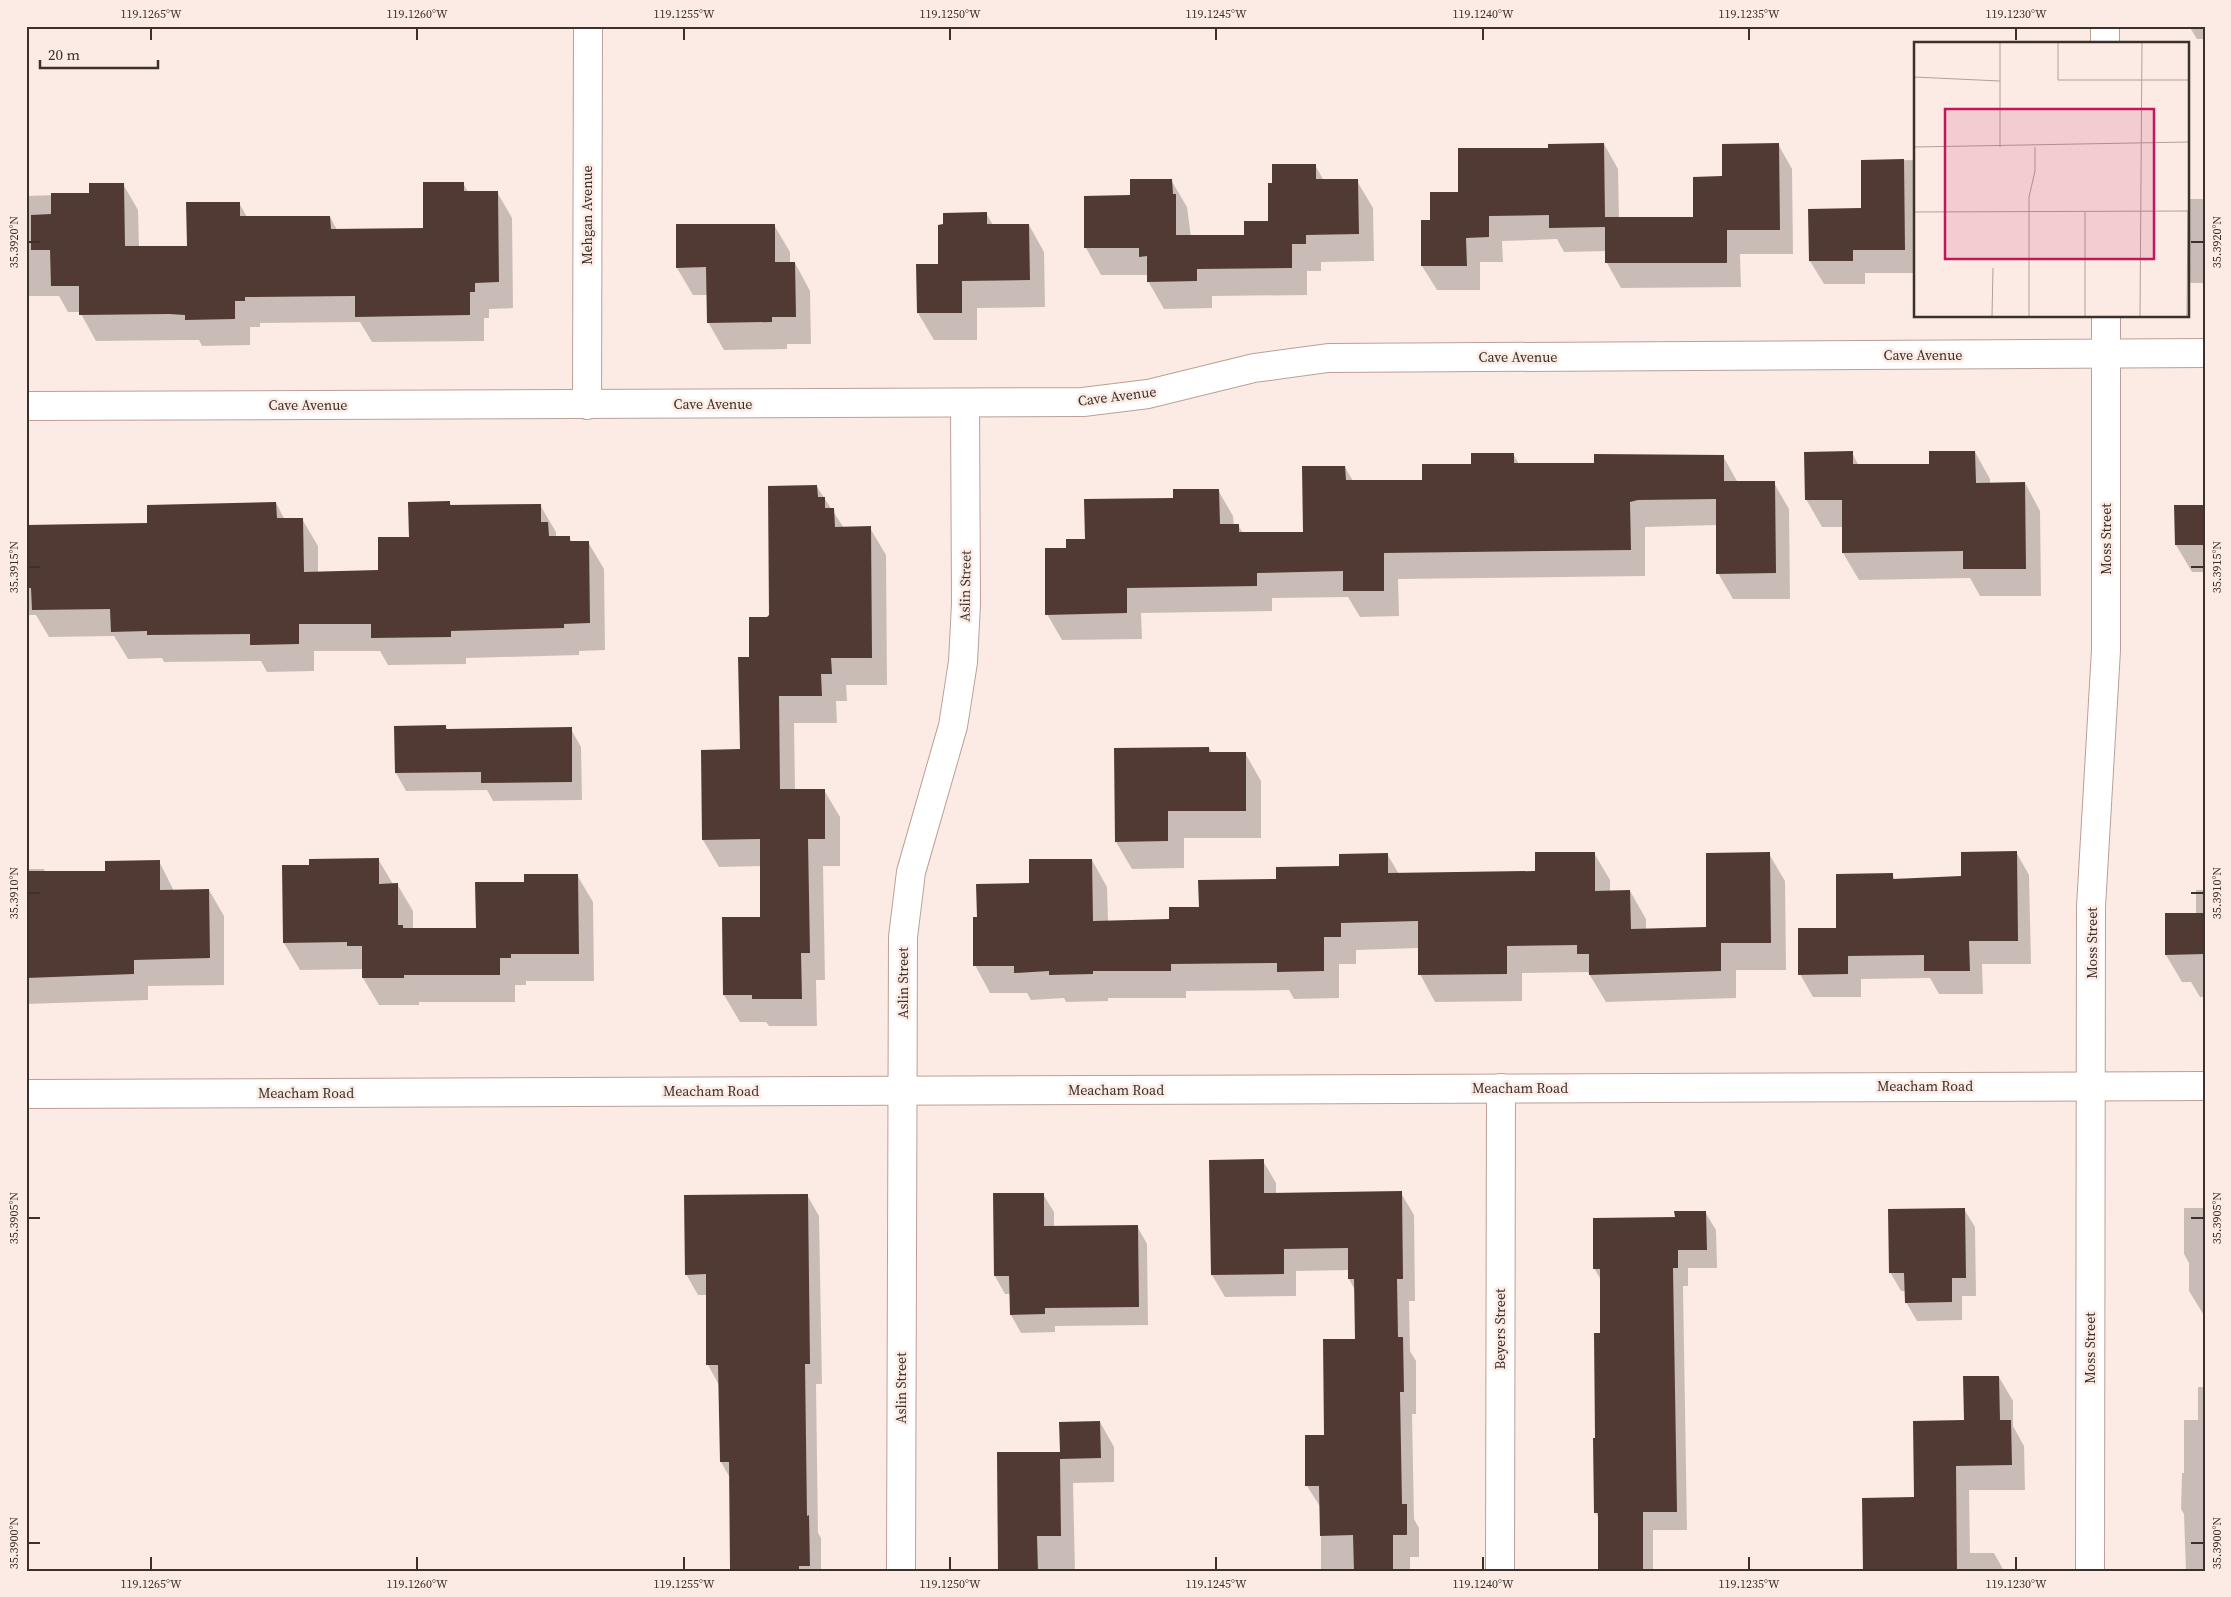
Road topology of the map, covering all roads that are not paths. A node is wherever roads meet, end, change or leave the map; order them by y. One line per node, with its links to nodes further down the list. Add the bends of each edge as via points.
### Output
1 (588, 26): 8 (street, Mehgan Avenue)
2 (2105, 26): 3 (street)
3 (2105, 42)
4 (2106, 318): 5 (street, Moss Street)
5 (2106, 354): 6 (street, Cave Avenue); 7 (street, Cave Avenue, via 1328,358 1254,368 1148,394 1083,402); 10 (street, Moss Street, via 2106,650 2092,907)
6 (2205, 354)
7 (965, 403): 8 (street, Cave Avenue); 13 (street, Aslin Street, via 966,604 963,662 953,726 911,872 903,937)
8 (586, 405): 9 (street, Cave Avenue)
9 (26, 406)
10 (2091, 1086): 11 (street, Meacham Road); 12 (street, Meacham Road); 17 (street, Moss Street)
11 (2205, 1086)
12 (1501, 1088): 13 (street, Meacham Road); 16 (street, Beyers Street)
13 (902, 1090): 14 (street, Meacham Road); 15 (street, Aslin Street)
14 (26, 1094)
15 (901, 1571)
16 (1500, 1571)
17 (2090, 1571)

